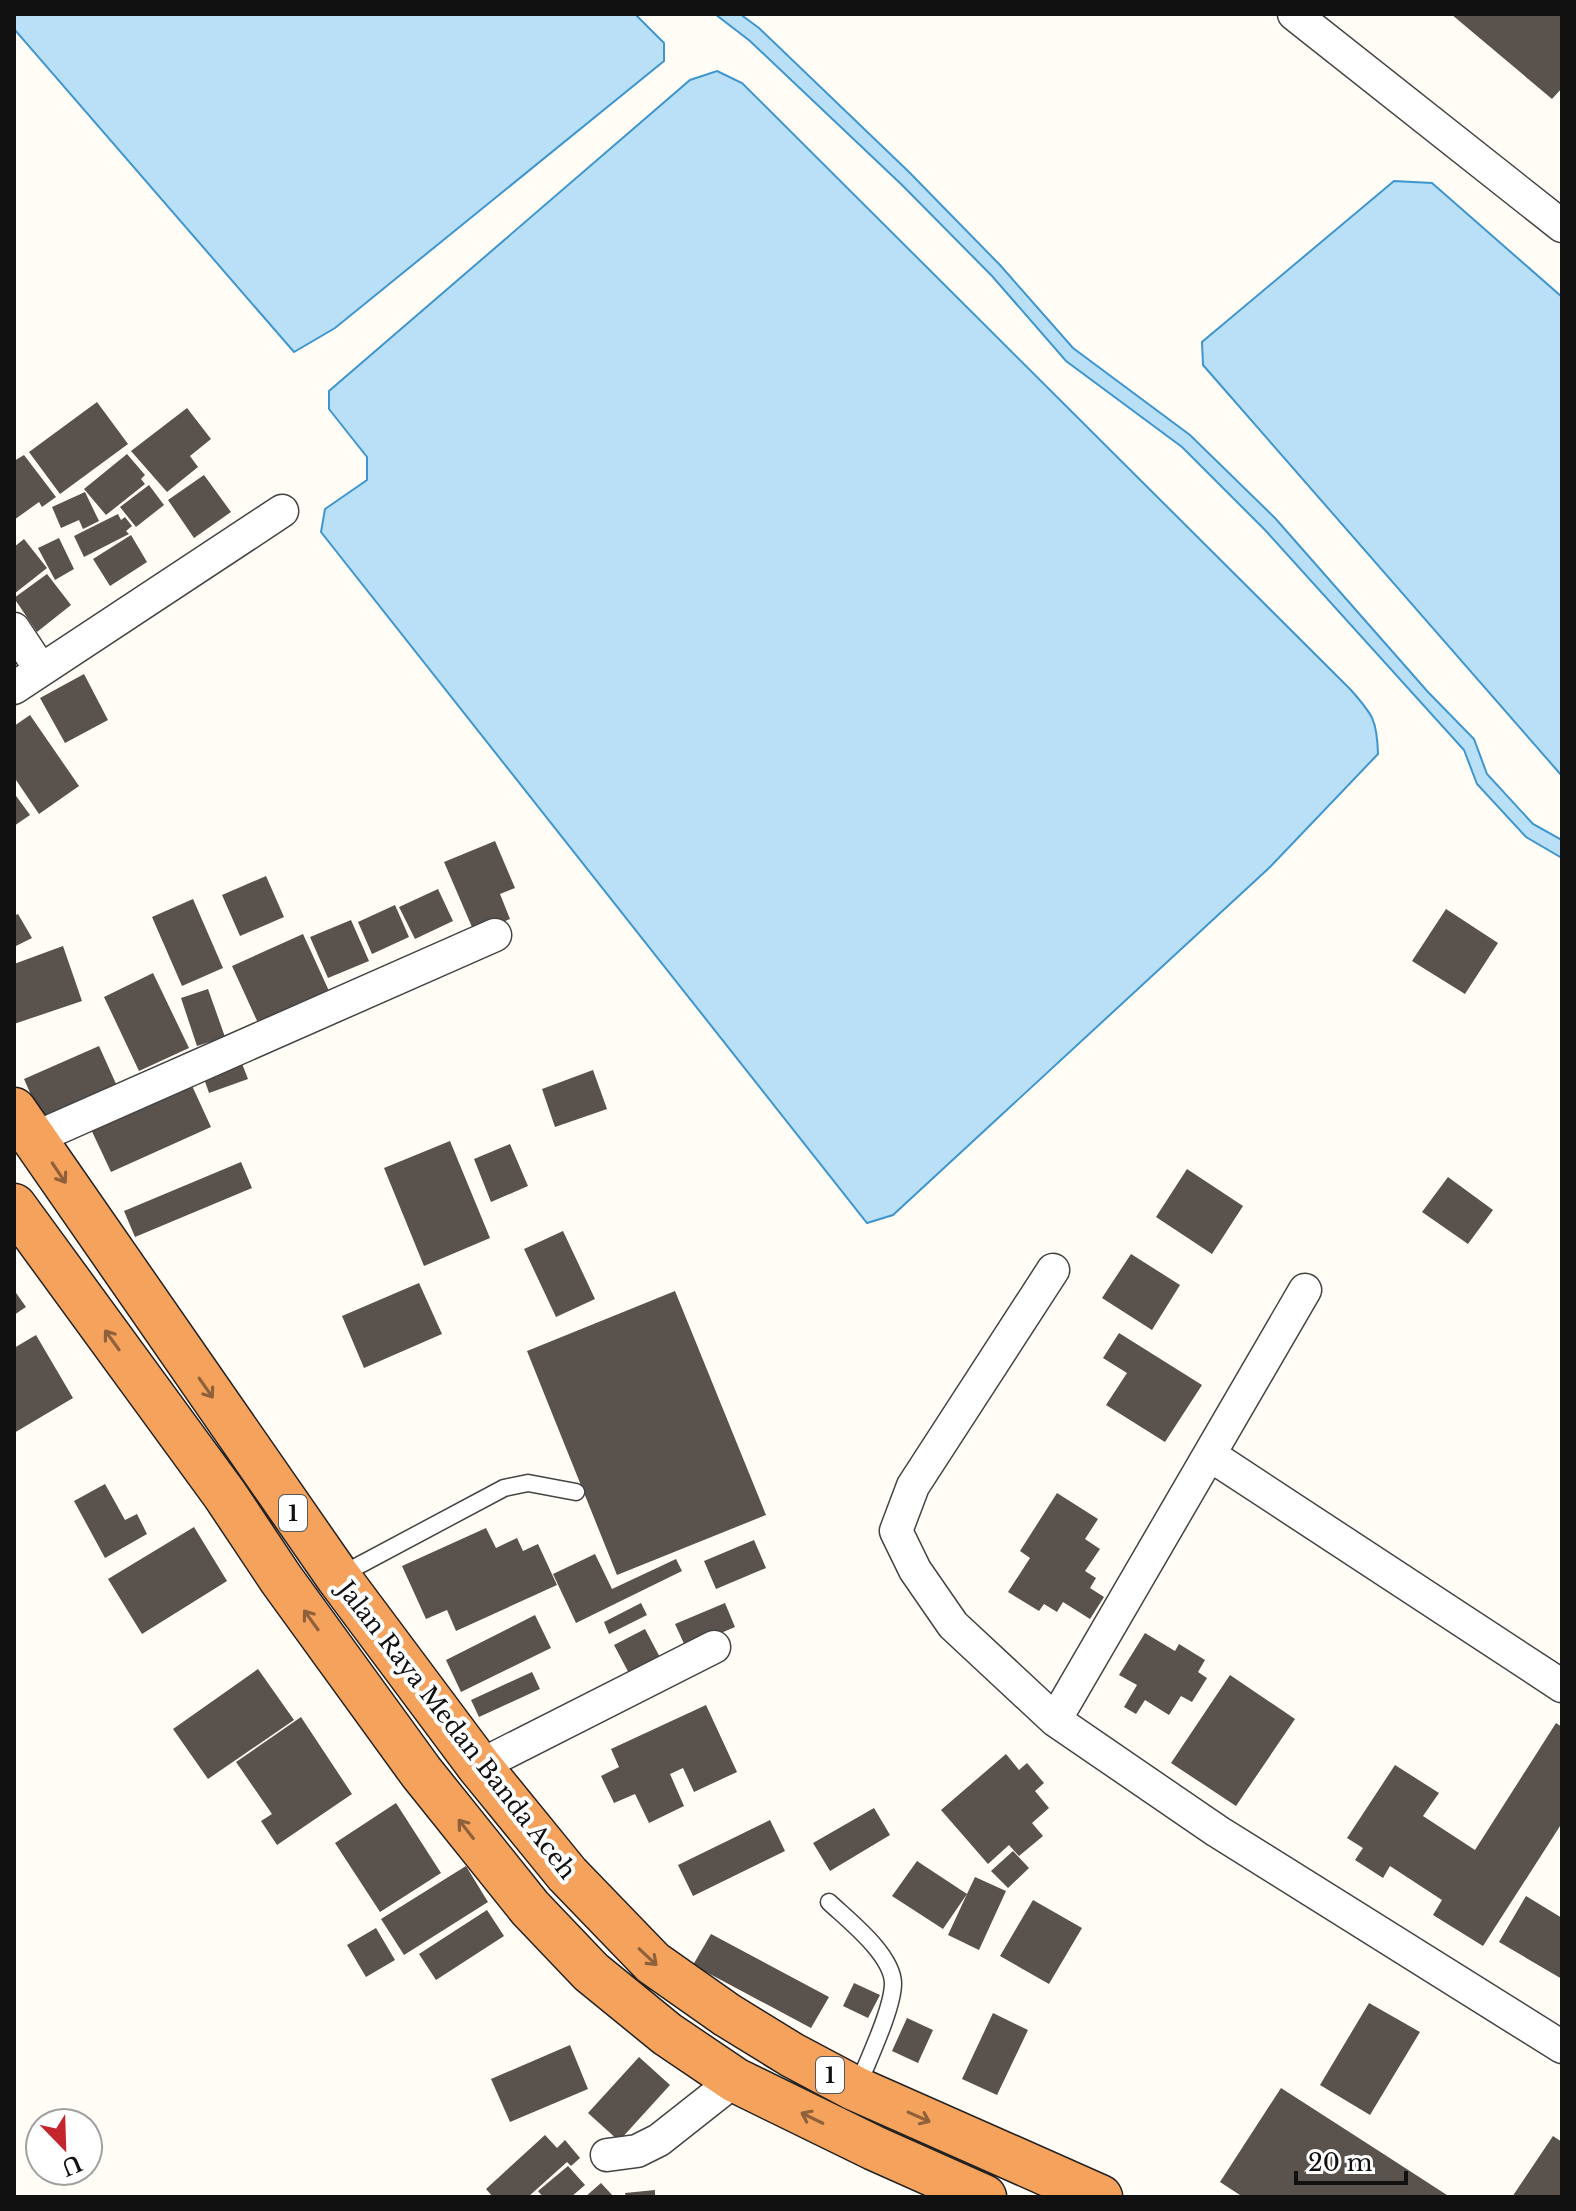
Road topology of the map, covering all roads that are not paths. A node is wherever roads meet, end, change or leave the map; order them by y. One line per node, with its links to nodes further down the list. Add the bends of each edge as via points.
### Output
1 (1294, 14): 2 (street)
2 (1562, 226)
3 (282, 511): 5 (street)
4 (14, 629): 5 (street)
5 (41, 670): 6 (street)
6 (14, 688)
7 (495, 935): 8 (street)
8 (25, 1124): 14 (highway, Jalan Raya Medan Banda Aceh / 1, one-way to 14)
9 (14, 1206): 20 (highway, Jalan Raya Medan Banda Aceh / 1, one-way to 9, via 421,1772)
10 (1053, 1270): 17 (street, via 913,1486 896,1531 953,1625)
11 (1305, 1290): 12 (street)
12 (1210, 1455): 16 (street); 17 (street)
13 (576, 1492): 14 (lane, via 528,1483 504,1488)
14 (338, 1577): 18 (highway, Jalan Raya Medan Banda Aceh / 1)
15 (714, 1647): 18 (street)
16 (1562, 1686)
17 (1055, 1720): 22 (street, via 1217,1831)
18 (479, 1766): 19 (highway, Jalan Raya Medan Banda Aceh / 1)
19 (546, 1848): 20 (highway); 24 (highway, Jalan Raya Medan Banda Aceh / 1, one-way to 24, via 653,1963 737,2021)
20 (506, 1880): 23 (highway, Jalan Raya Medan Banda Aceh / 1, via 591,1972)
21 (829, 1902): 24 (lane, via 872,1943 893,1981)
22 (1562, 2047)
23 (735, 2080): 25 (street, via 659,2140 637,2151); 26 (highway, Jalan Raya Medan Banda Aceh / 1, one-way to 23)
24 (856, 2089): 27 (highway, Jalan Raya Medan Banda Aceh / 1, one-way to 27)
25 (607, 2155)
26 (959, 2192)
27 (1100, 2197)

